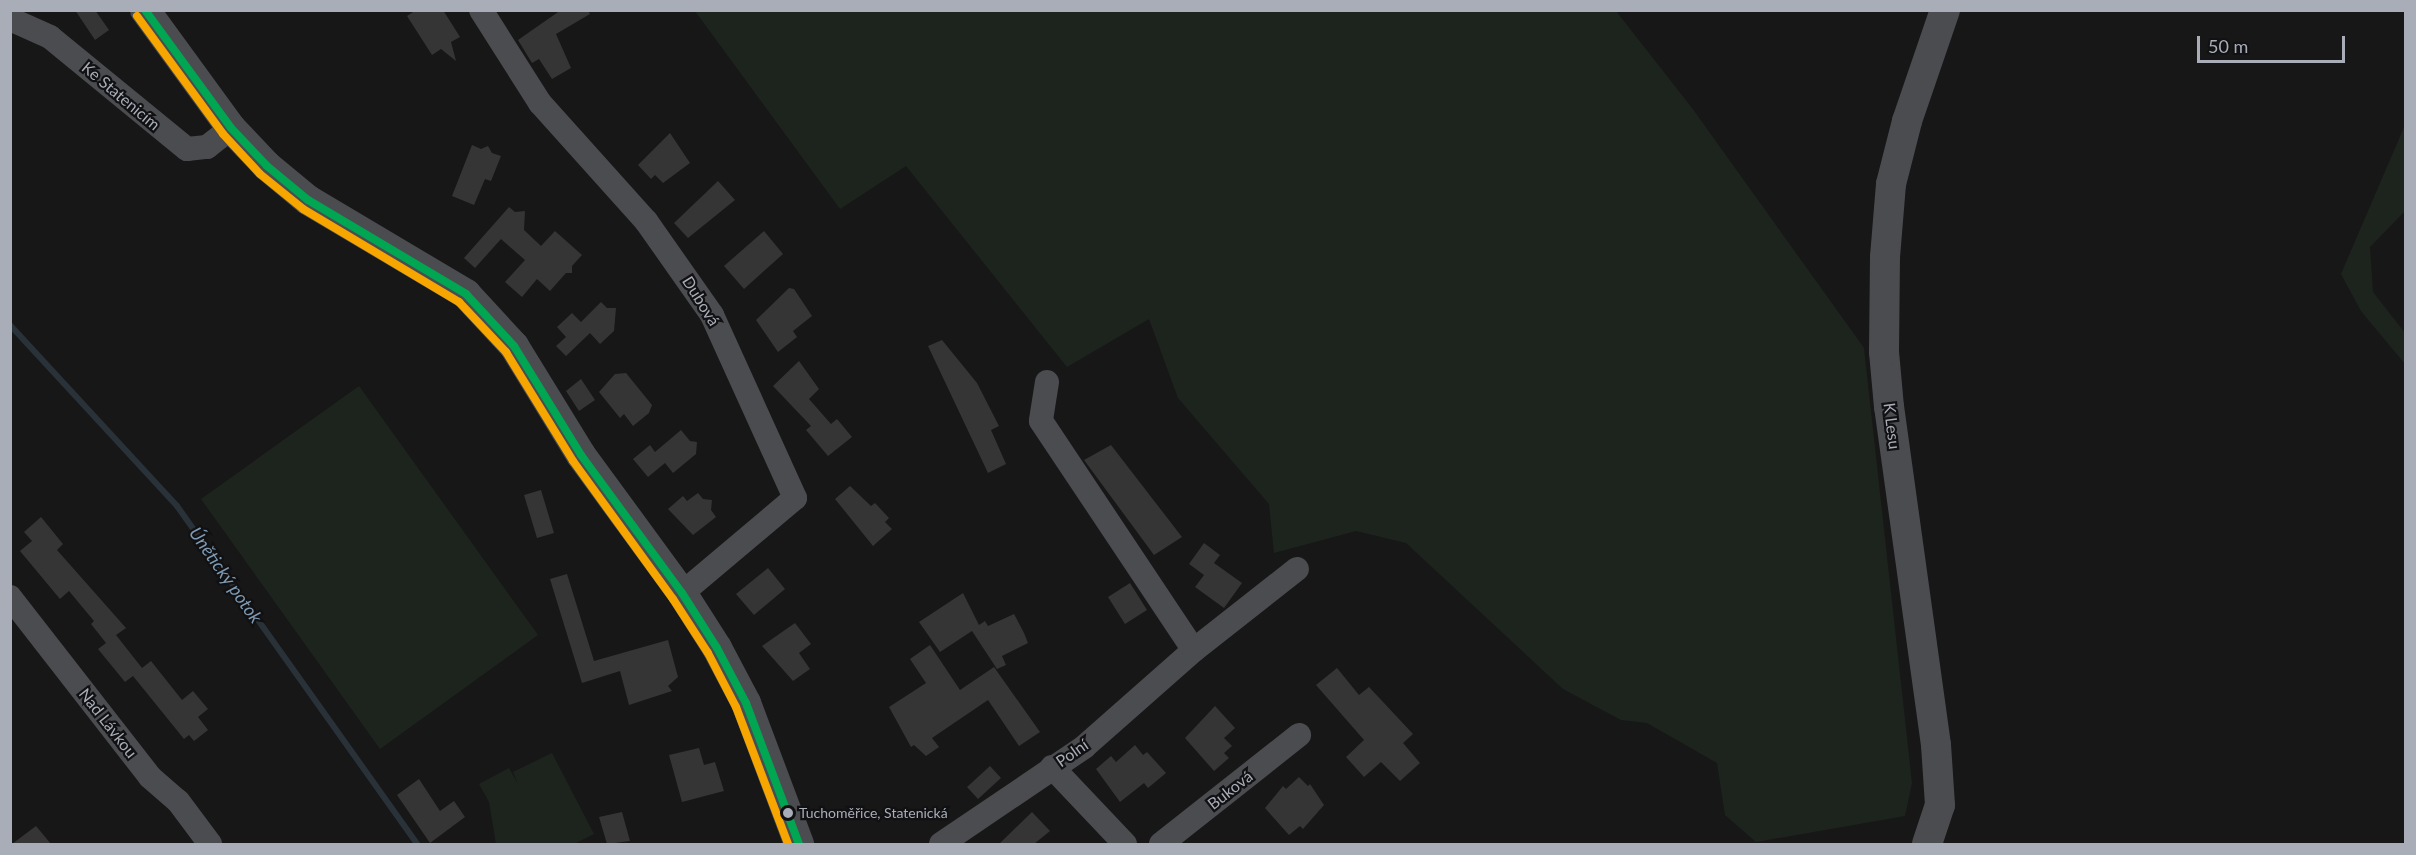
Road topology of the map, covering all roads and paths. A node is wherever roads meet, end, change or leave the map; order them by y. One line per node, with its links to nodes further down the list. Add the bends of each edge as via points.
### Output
1 (145, 10): 5 (street)
2 (481, 10): 8 (street, Dubová, via 540,103 646,221 712,315 795,498)
3 (1945, 10): 18 (street, K Lesu, via 1907,121 1891,184 1885,257 1884,352 1889,407 1936,745 1940,804)
4 (10, 19): 5 (street, Ke Statenicím, via 50,37 187,149 207,147)
5 (231, 129): 8 (street, via 308,200 442,277 486,312 514,346 581,455)
6 (1047, 382): 10 (street, via 1041,421)
7 (1297, 569): 10 (street, Polní)
8 (682, 593): 14 (street, via 746,703)
9 (10, 597): 13 (street, Nad Lávkou, via 150,777 178,801)
10 (1194, 650): 12 (street, Polní, via 1084,747)
11 (1299, 735): 17 (street, Buková)
12 (1052, 767): 15 (street, Polní); 16 (street)
13 (210, 844)
14 (799, 844)
15 (941, 844)
16 (1125, 844)
17 (1161, 844)
18 (1927, 844)

